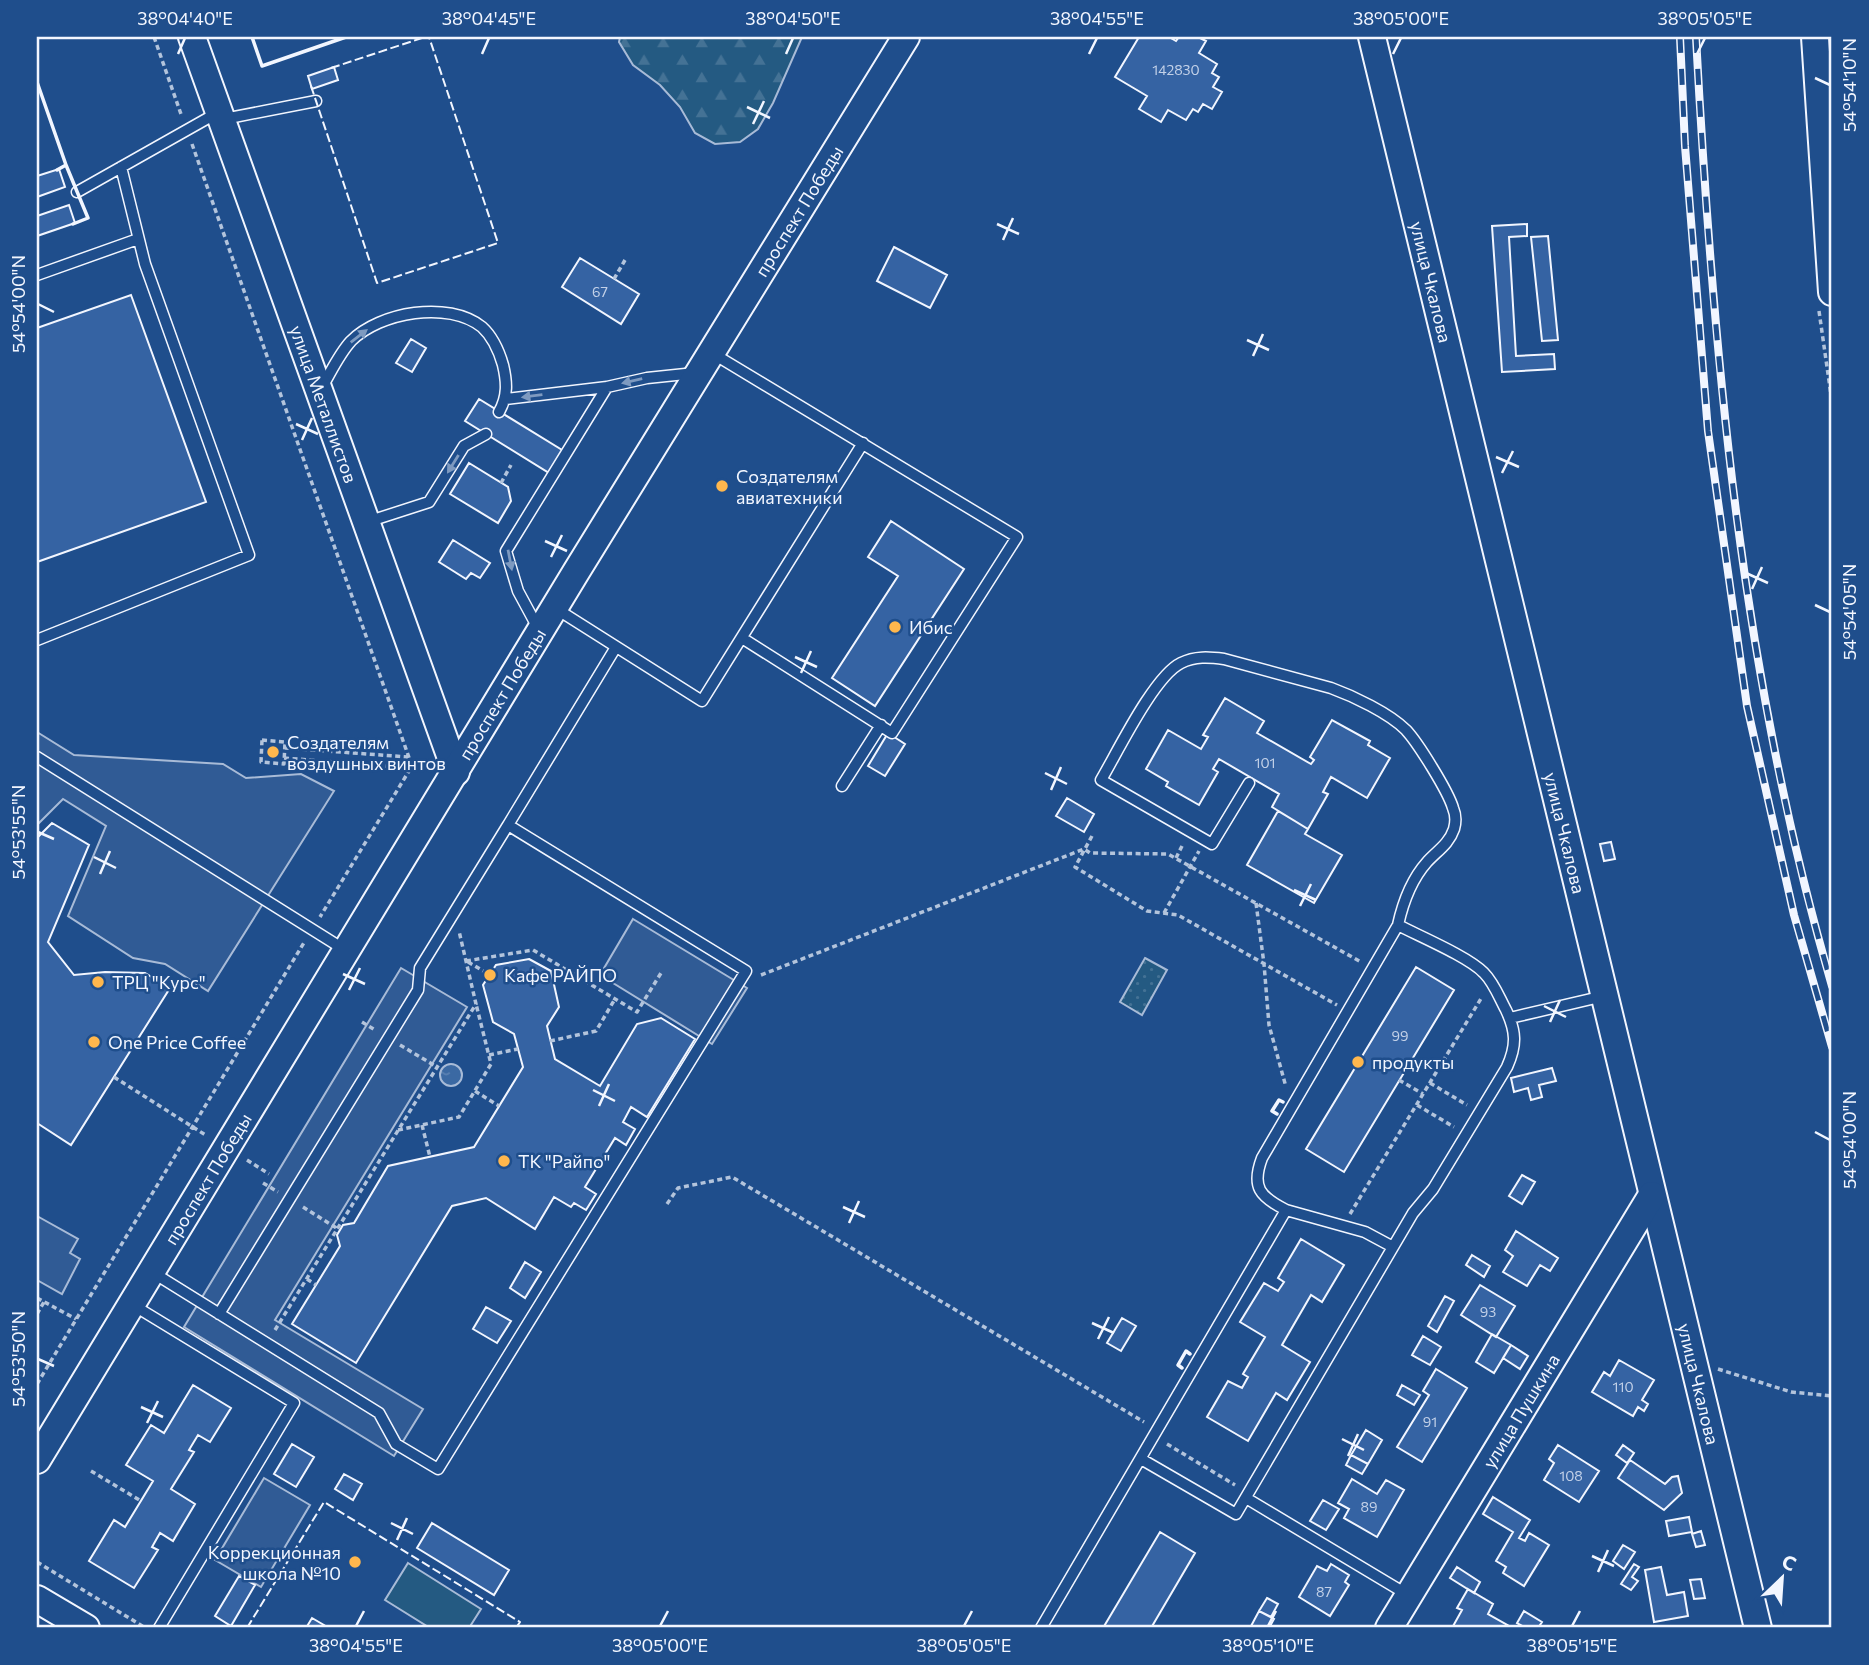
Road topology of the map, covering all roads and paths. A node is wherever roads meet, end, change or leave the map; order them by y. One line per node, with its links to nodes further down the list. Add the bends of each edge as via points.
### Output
1 (154, 37): 8 (path)
2 (192, 37): 7 (street, улица Металлистов)
3 (906, 37): 16 (street, проспект Победы)
4 (1372, 37): 60 (street, улица Чкалова)
5 (1815, 37): 15 (street)
6 (316, 101): 7 (lane)
7 (221, 115): 8 (lane); 18 (street, улица Металлистов)
8 (187, 130): 9 (lane); 35 (path)
9 (121, 167): 10 (lane); 11 (lane)
10 (77, 192)
11 (138, 239): 13 (lane); 29 (lane, via 248,555)
12 (625, 260): 14 (path)
13 (37, 275)
14 (614, 279)
15 (1832, 292)
16 (705, 363): 17 (lane, one-way to 17); 22 (lane); 26 (street, проспект Победы)
17 (607, 387): 19 (lane, one-way to 19); 27 (lane, one-way to 27, via 506,551 518,591)
18 (320, 391): 19 (lane, one-way to 19, via 342,353 366,330 426,312 464,318 482,327 500,354); 25 (street, улица Металлистов)
19 (506, 399): 20 (lane)
20 (499, 412)
21 (485, 434): 25 (lane, one-way to 25, via 464,446 429,502)
22 (863, 443): 28 (lane); 31 (lane, via 1017,537 892,733)
23 (511, 465): 24 (path)
24 (501, 483)
25 (367, 522): 39 (street, улица Металлистов)
26 (555, 608): 27 (street, проспект Победы); 30 (lane)
27 (540, 632): 39 (street, проспект Победы)
28 (742, 638): 30 (lane, via 702,701); 31 (lane)
29 (37, 640)
30 (616, 647): 42 (lane)
31 (881, 725): 41 (lane)
32 (285, 748): 33 (path); 36 (path); 36 (path, via 285,742 262,740 261,762 284,764)
33 (347, 752): 35 (path); 37 (path)
34 (37, 757): 51 (lane)
35 (409, 757): 38 (path)
36 (284, 758): 37 (path)
37 (346, 763): 38 (path)
38 (411, 768): 51 (path)
39 (456, 772): 52 (street, проспект Победы)
40 (1249, 783): 44 (lane, via 1212,844)
41 (842, 786)
42 (508, 825): 48 (lane); 56 (lane)
43 (1092, 836): 45 (path)
44 (1206, 841): 46 (path); 50 (lane, via 1101,780 1168,674 1178,664 1206,657 1347,694 1405,729 1454,810 1454,830 1411,887)
45 (1084, 849): 46 (path, via 1090,853 1168,854); 49 (path, via 1075,867 1147,911); 56 (path, via 757,976)
46 (1191, 866): 47 (path); 49 (path)
47 (1256, 903): 54 (path); 55 (path)
48 (454, 912): 53 (path); 96 (lane, via 420,968 418,990)
49 (1164, 913): 54 (path, via 1178,915)
50 (1398, 925): 55 (lane); 59 (lane, via 1468,962)
51 (312, 930): 52 (lane); 78 (path)
52 (347, 951): 81 (street, проспект Победы)
53 (466, 961): 58 (path); 61 (path, via 533,950); 62 (path)
54 (1264, 964): 63 (path); 75 (path, via 1269,1025)
55 (1373, 969): 63 (lane)
56 (746, 971): 98 (lane, via 438,1469 396,1444 379,1413)
57 (661, 973): 61 (path, via 637,1012)
58 (490, 975)
59 (1492, 982): 64 (lane); 70 (path)
60 (1604, 996): 64 (lane); 84 (street, улица Чкалова)
61 (615, 999): 65 (path, via 596,1031)
62 (476, 1004): 67 (path); 79 (path)
63 (1348, 1011): 75 (lane)
64 (1510, 1018): 76 (lane, via 1515,1035 1512,1055)
65 (550, 1041)
66 (518, 1048): 67 (path)
67 (489, 1055): 71 (path, via 491,1064)
68 (114, 1077): 78 (path)
69 (1399, 1080): 72 (path)
70 (1430, 1083): 72 (path); 76 (path)
71 (475, 1091): 74 (path); 77 (path, via 459,1117)
72 (1423, 1094): 73 (path)
73 (1416, 1105): 80 (path); 87 (path)
74 (499, 1106)
75 (1291, 1107): 86 (lane, via 1258,1170 1260,1191)
76 (1479, 1112): 80 (lane)
77 (422, 1125): 79 (path); 82 (path)
78 (193, 1127): 81 (path); 97 (path)
79 (398, 1130): 90 (path)
80 (1466, 1134): 88 (lane)
81 (227, 1148): 83 (path); 89 (street, проспект Победы)
82 (430, 1157)
83 (269, 1174)
84 (1652, 1195): 99 (street, улица Чкалова); 109 (street, улица Пушкина)
85 (667, 1203): 102 (path, via 678,1188 732,1177)
86 (1286, 1210): 87 (lane); 102 (lane)
87 (1343, 1225): 88 (lane)
88 (1393, 1247): 106 (lane)
89 (152, 1272): 94 (street, проспект Победы); 96 (lane)
90 (307, 1279): 91 (path); 98 (path)
91 (316, 1285)
92 (37, 1300): 93 (path)
93 (44, 1302): 95 (path); 97 (path)
94 (132, 1304): 104 (street, проспект Победы); 113 (lane, via 294,1404)
95 (37, 1314)
96 (219, 1314): 98 (lane)
97 (76, 1319): 100 (path)
98 (267, 1343)
99 (1692, 1361): 101 (path, via 1791,1392); 116 (street, улица Чкалова)
100 (37, 1384)
101 (1832, 1396)
102 (1156, 1433): 103 (lane); 106 (path)
103 (1141, 1459): 106 (lane, via 1236,1514); 114 (lane)
104 (37, 1460)
105 (91, 1471): 107 (path)
106 (1247, 1495): 109 (lane)
107 (141, 1501)
108 (37, 1562): 112 (path)
109 (1409, 1595): 115 (street, улица Пушкина)
110 (37, 1599): 111 (street)
111 (86, 1628)
112 (146, 1628)
113 (159, 1628)
114 (1041, 1628)
115 (1389, 1628)
116 (1758, 1628)

